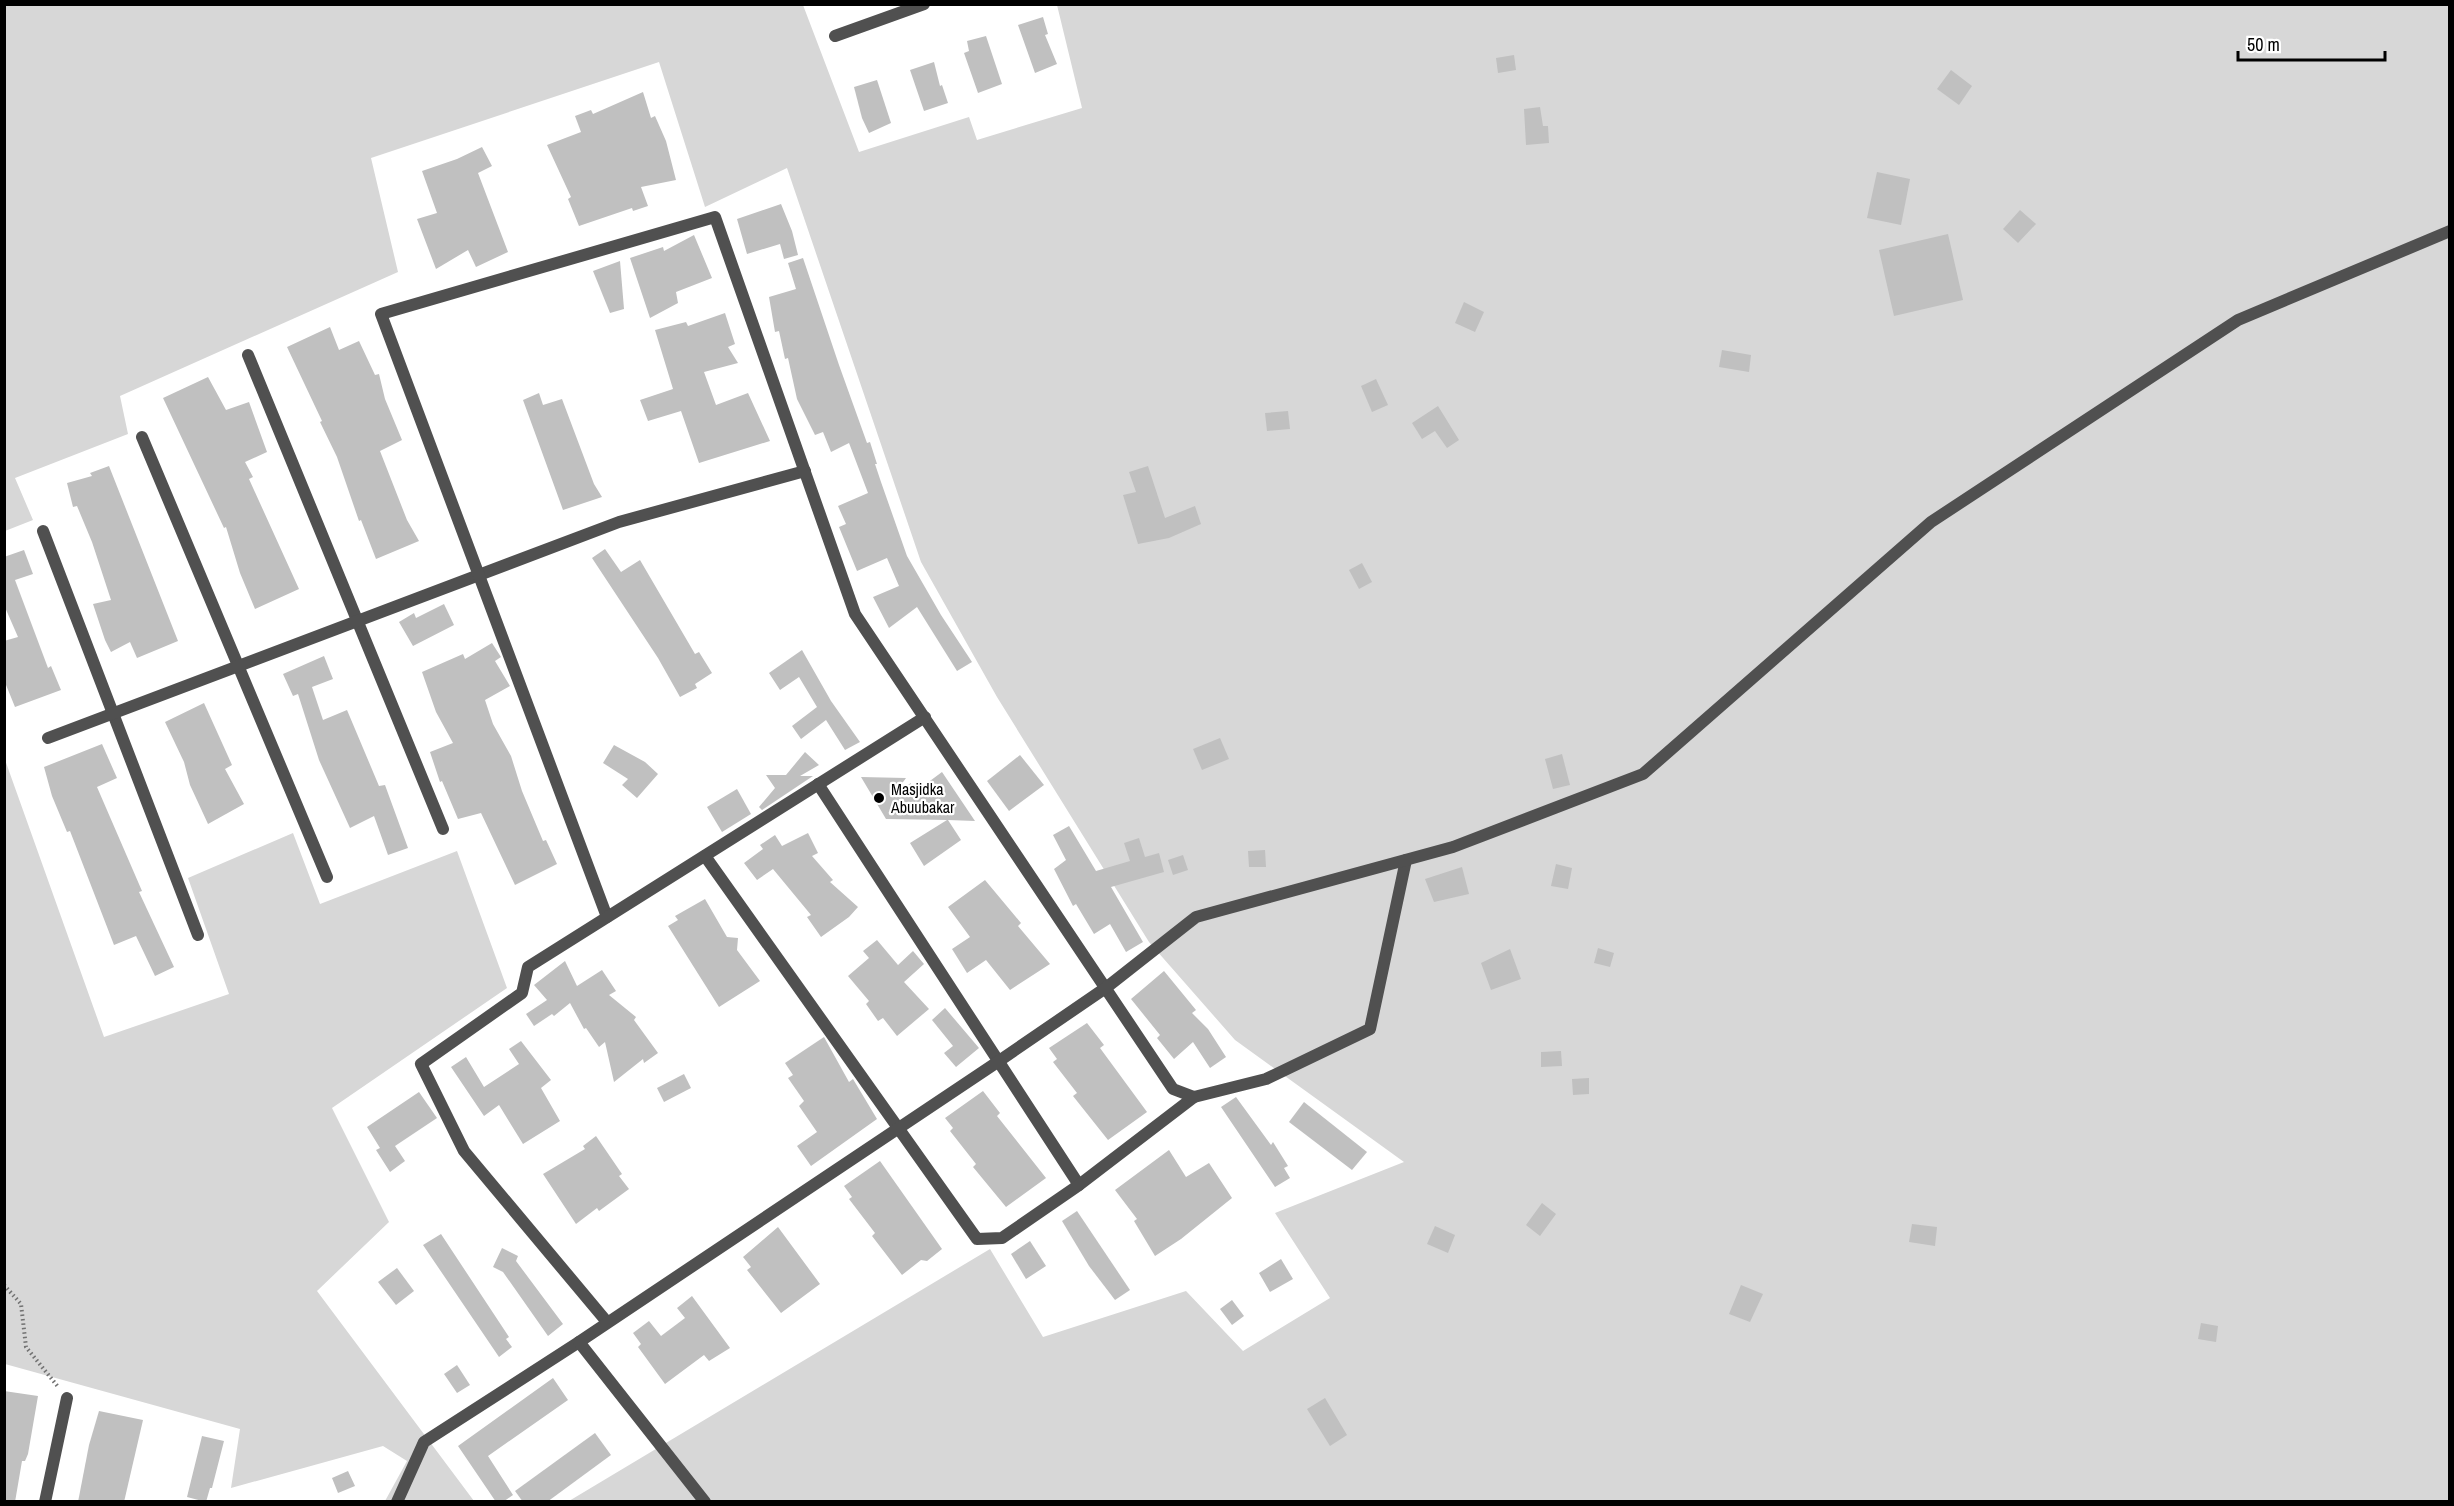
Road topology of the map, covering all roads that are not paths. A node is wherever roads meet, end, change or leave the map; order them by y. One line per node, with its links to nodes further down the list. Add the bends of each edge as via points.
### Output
1 (924, 4): 2 (street)
2 (835, 36)
3 (2450, 231): 17 (street, via 2238,320 1931,522 1643,774 1453,847)
4 (248, 355): 9 (street)
5 (142, 436): 10 (street)
6 (805, 471): 8 (street, via 620,522); 8 (street, via 715,217 381,314); 12 (street, via 855,614)
7 (43, 531): 11 (street)
8 (479, 575): 9 (street); 19 (street)
9 (358, 621): 10 (street); 15 (street)
10 (238, 666): 11 (street); 18 (street)
11 (113, 714): 13 (street); 20 (street)
12 (925, 717): 14 (street); 21 (street)
13 (48, 738)
14 (818, 784): 16 (street); 22 (street)
15 (443, 829)
16 (705, 856): 19 (street); 24 (street)
17 (1406, 860): 21 (street, via 1196,917); 23 (street, via 1370,1029 1266,1079)
18 (327, 877)
19 (607, 917): 26 (street, via 528,967 522,993 421,1064 464,1151)
20 (198, 935)
21 (1107, 987): 22 (street); 23 (street, via 1173,1089)
22 (999, 1061): 24 (street); 25 (street)
23 (1194, 1097): 25 (street)
24 (899, 1130): 25 (street, via 977,1239 1002,1238); 26 (street)
25 (1079, 1185)
26 (607, 1322): 27 (street)
27 (579, 1342): 30 (street, via 424,1442); 31 (street)
28 (67, 1398): 29 (street)
29 (45, 1502)
30 (397, 1502)
31 (705, 1502)

